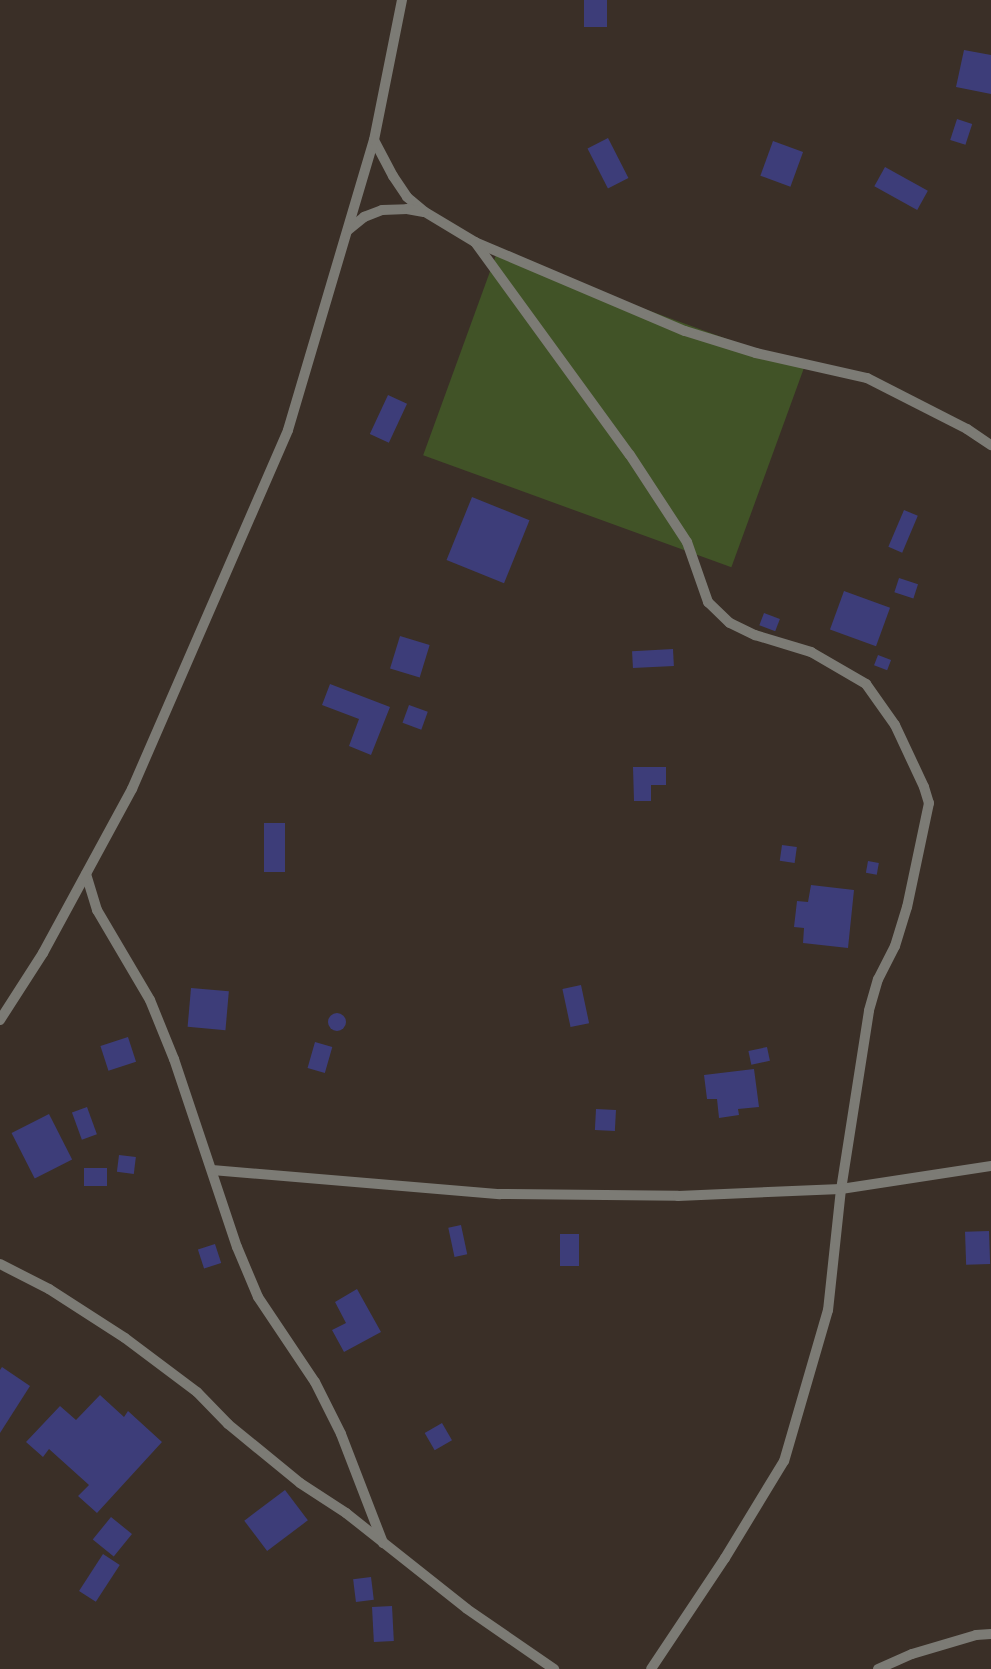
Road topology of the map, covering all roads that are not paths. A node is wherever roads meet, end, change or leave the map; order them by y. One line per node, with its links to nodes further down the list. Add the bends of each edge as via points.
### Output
1 (402, 0): 2 (street)
2 (374, 140): 3 (street, via 407,197); 4 (street)
3 (425, 212): 4 (street, via 382,210 364,217); 5 (street)
4 (348, 230): 7 (street, via 288,430 132,789)
5 (475, 242): 6 (street, via 685,331 756,353 867,378 967,429); 11 (street, via 630,455 687,542 708,602 730,623 755,635 811,652 866,684 895,725 924,787 929,803 906,907 895,946 878,979 869,1011)
6 (991, 445)
7 (86, 874): 8 (street, via 43,953); 10 (street, via 97,910 150,1000)
8 (0, 1020)
9 (991, 1166): 11 (street)
10 (212, 1170): 11 (street, via 500,1194 678,1196); 13 (street, via 237,1247 258,1297 315,1382 340,1434)
11 (841, 1189): 16 (street, via 828,1310 784,1461)
12 (0, 1264): 13 (street, via 49,1289 124,1338 197,1392 228,1424 300,1483 346,1513)
13 (383, 1543): 15 (street, via 467,1609)
14 (991, 1634): 17 (street, via 976,1635 912,1654)
15 (554, 1669)
16 (652, 1669)
17 (878, 1669)

